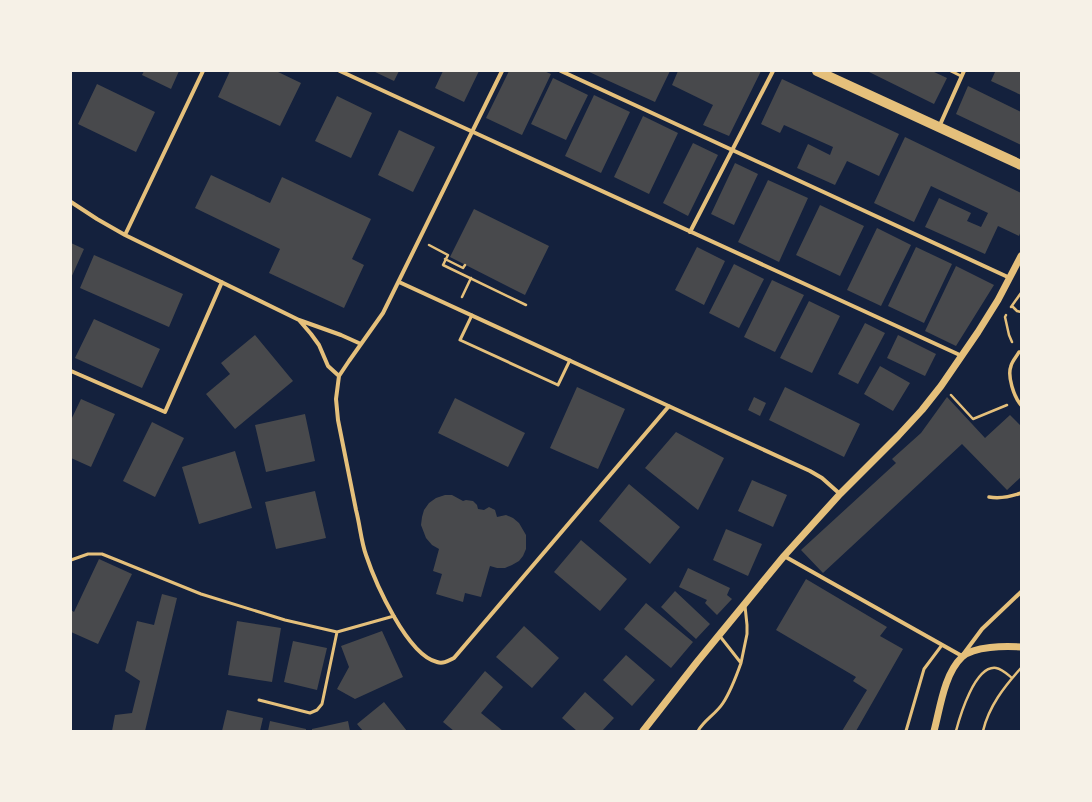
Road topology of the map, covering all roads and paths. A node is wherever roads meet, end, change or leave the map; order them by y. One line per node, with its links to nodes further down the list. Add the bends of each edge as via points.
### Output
1 (203, 71): 16 (street)
2 (340, 71): 11 (street)
3 (502, 71): 11 (street)
4 (561, 71): 12 (street)
5 (773, 71): 12 (street)
6 (817, 71): 10 (main road)
7 (951, 71): 9 (lane)
8 (964, 71): 9 (street)
9 (962, 76): 10 (street)
10 (939, 127): 13 (main road)
11 (472, 132): 15 (street); 17 (street)
12 (732, 150): 15 (street); 22 (street)
13 (1021, 165)
14 (71, 202): 16 (street)
15 (690, 232): 36 (street)
16 (125, 235): 23 (street)
17 (419, 241): 19 (path, via 448,255); 24 (street)
18 (1021, 256): 22 (street)
19 (445, 259): 20 (path, via 443,265); 20 (path, via 464,266)
20 (460, 273): 21 (path)
21 (471, 278): 27 (path); 28 (path)
22 (1010, 278): 36 (street)
23 (222, 282): 32 (street); 38 (street, via 165,412)
24 (399, 282): 31 (street); 34 (street, via 383,313)
25 (1021, 293): 26 (path)
26 (1020, 296): 29 (path)
27 (462, 297)
28 (526, 305)
29 (1012, 306): 30 (path); 33 (path, via 1005,317)
30 (1021, 312)
31 (472, 315): 37 (street); 37 (lane, via 460,340 558,385)
32 (299, 320): 34 (street); 39 (street, via 319,346 328,366)
33 (1009, 335)
34 (361, 344): 39 (street)
35 (1021, 352): 41 (street, via 1010,366 1010,382)
36 (962, 356): 45 (street, via 922,410)
37 (570, 360): 43 (street)
38 (71, 371)
39 (339, 376): 51 (street, via 336,399 338,420 366,554)
40 (949, 393): 41 (path, via 973,419)
41 (1017, 401): 42 (street)
42 (1021, 405)
43 (669, 406): 45 (street, via 810,471); 51 (street, via 454,658 448,662 436,662 421,654)
44 (1021, 493): 46 (street, via 1006,498)
45 (840, 494): 47 (street)
46 (989, 497)
47 (784, 556): 50 (street); 54 (street)
48 (71, 560): 52 (lane, via 88,554 102,554 201,594 285,620)
49 (1021, 592): 56 (street, via 982,629)
50 (744, 604): 53 (street); 57 (lane, via 747,634)
51 (394, 616): 52 (lane)
52 (337, 632): 60 (lane, via 322,704 317,710 310,713)
53 (719, 635): 57 (lane); 61 (street)
54 (942, 645): 56 (street); 63 (lane, via 924,669)
55 (1021, 647): 56 (street, via 1001,646 977,650)
56 (962, 656): 64 (street, via 947,680)
57 (741, 664): 62 (lane, via 736,680 722,704 702,723)
58 (1021, 668): 59 (path)
59 (1012, 678): 65 (path, via 994,668 986,671 970,691); 66 (path, via 994,701)
60 (259, 700)
61 (643, 731)
62 (698, 731)
63 (906, 731)
64 (934, 731)
65 (956, 731)
66 (983, 731)

